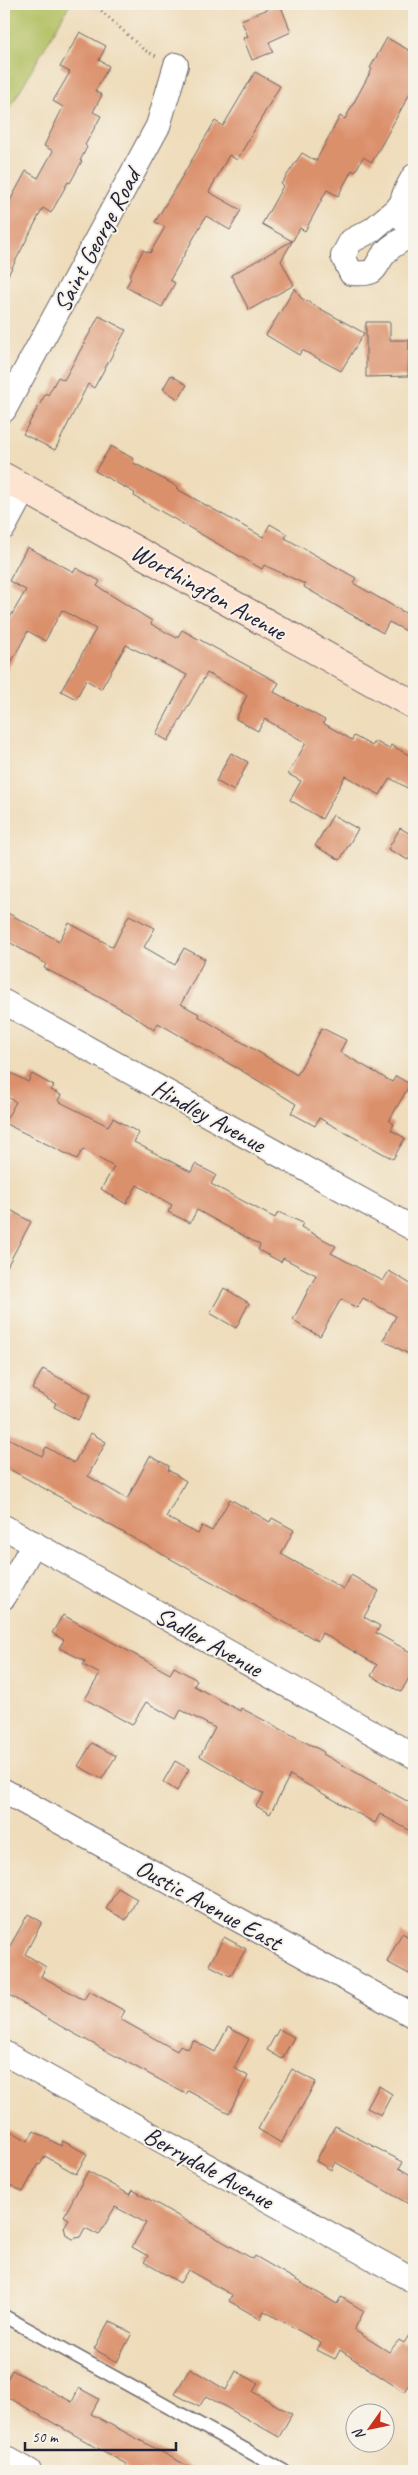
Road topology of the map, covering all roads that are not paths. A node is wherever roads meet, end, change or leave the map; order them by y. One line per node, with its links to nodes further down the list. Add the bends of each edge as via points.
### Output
1 (176, 65): 5 (street, Saint George Road, via 158,126)
2 (414, 176): 3 (street)
3 (401, 205): 4 (street, via 403,216); 4 (street, via 372,230 351,241 342,256 351,273 366,274 378,267 386,251)
4 (414, 234)
5 (4, 410)
6 (14, 482): 7 (street); 8 (street, Worthington Avenue)
7 (4, 526)
8 (414, 705)
9 (4, 1002): 10 (street, Hindley Avenue)
10 (414, 1229)
11 (4, 1527): 12 (street, Sadler Avenue)
12 (34, 1543): 13 (street); 14 (street, Sadler Avenue)
13 (4, 1597)
14 (414, 1756)
15 (4, 1791): 16 (street, Oustic Avenue East)
16 (414, 2016)
17 (4, 2053): 18 (street, Berrydale Avenue)
18 (414, 2281)
19 (4, 2316): 21 (lane)
20 (4, 2457): 22 (street)
21 (264, 2466): 23 (lane)
22 (29, 2471)
23 (284, 2471)

